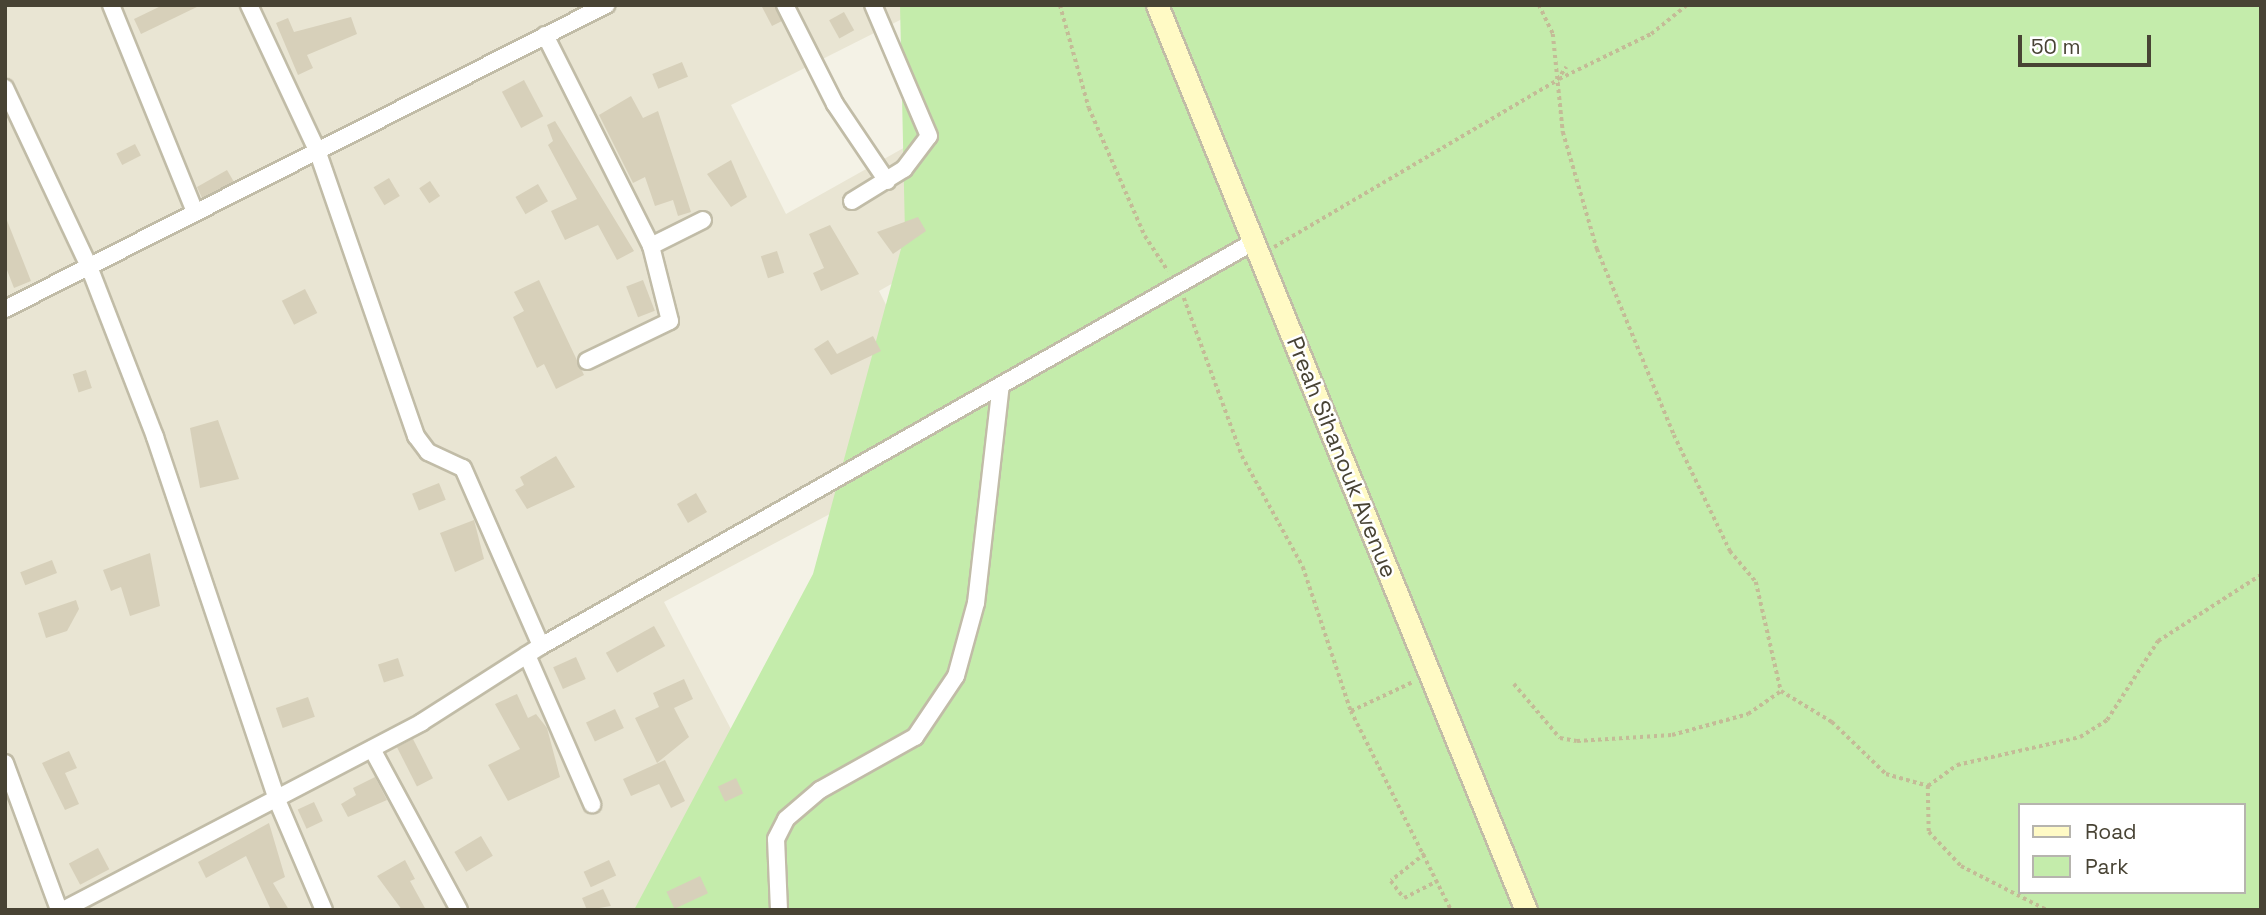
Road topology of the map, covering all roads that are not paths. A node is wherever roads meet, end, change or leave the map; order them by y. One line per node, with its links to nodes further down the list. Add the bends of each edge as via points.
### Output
1 (111, 5): 12 (street)
2 (249, 5): 9 (street)
3 (606, 5): 7 (street)
4 (785, 5): 10 (street, via 835,104)
5 (873, 5): 10 (street, via 929,136)
6 (1157, 5): 15 (street, Preah Sihanouk Avenue)
7 (545, 35): 9 (street); 14 (street)
8 (5, 88): 16 (street)
9 (317, 150): 12 (street); 20 (street, via 416,436 428,452 463,468)
10 (887, 181): 11 (street)
11 (852, 201)
12 (194, 209): 16 (street)
13 (703, 220): 14 (street)
14 (651, 246): 18 (street, via 670,321)
15 (1258, 248): 19 (street, via 1180,285); 30 (street, Preah Sihanouk Avenue)
16 (90, 269): 17 (street); 24 (street, via 155,437)
17 (5, 309)
18 (587, 361)
19 (1001, 385): 20 (street); 29 (street, via 976,603 956,676 915,737 820,790 786,819 776,839)
20 (541, 646): 21 (street)
21 (527, 655): 22 (street); 25 (street)
22 (372, 749): 24 (street); 28 (street)
23 (5, 762): 26 (street)
24 (277, 800): 26 (street); 27 (street)
25 (592, 804)
26 (61, 910)
27 (324, 910)
28 (459, 910)
29 (779, 910)
30 (1526, 910)

